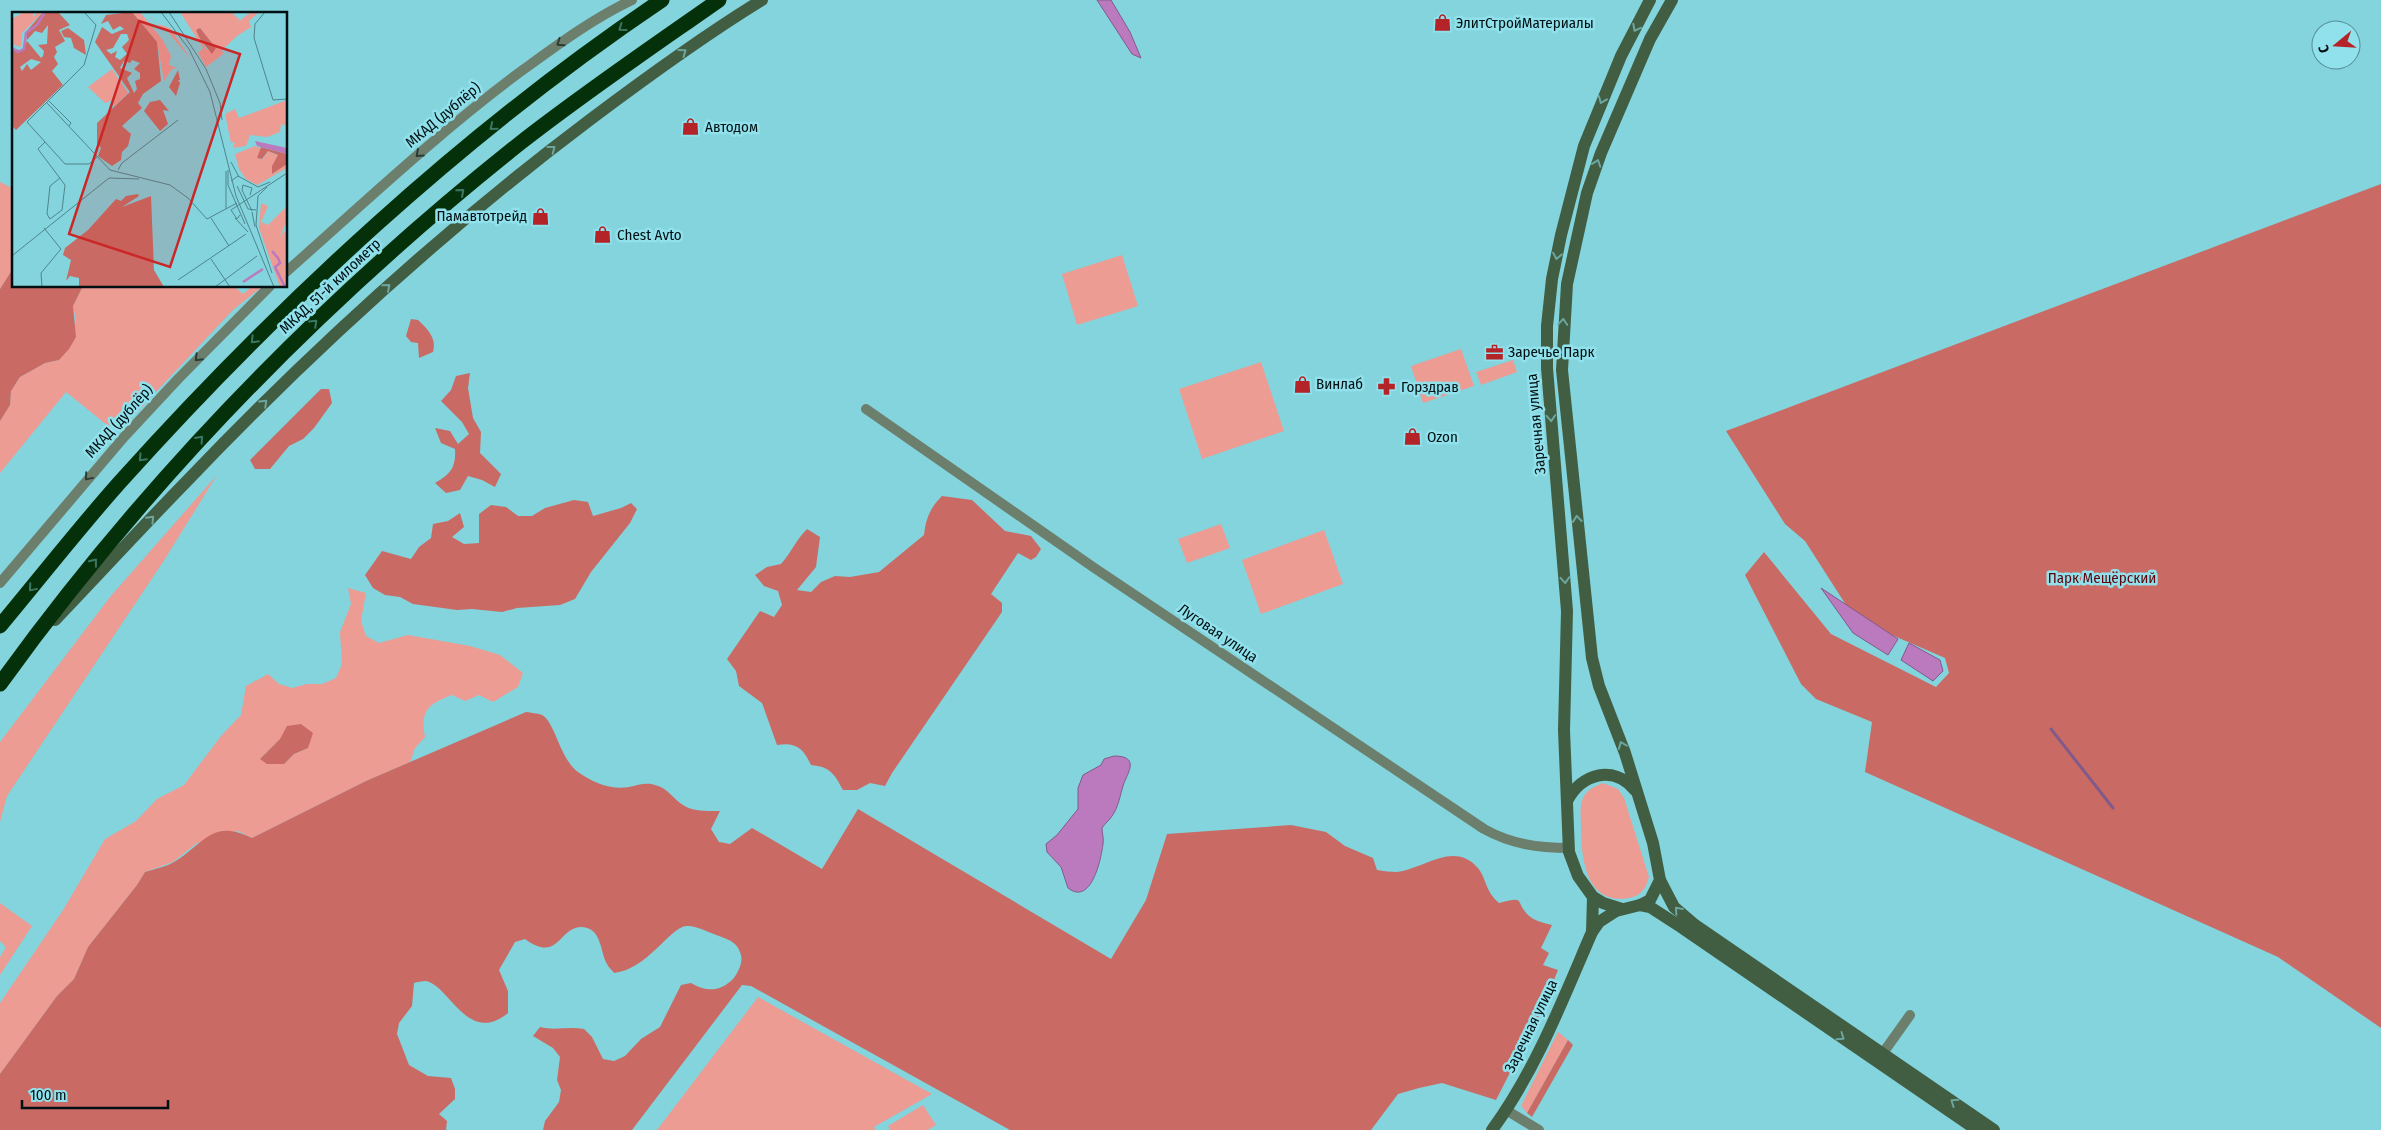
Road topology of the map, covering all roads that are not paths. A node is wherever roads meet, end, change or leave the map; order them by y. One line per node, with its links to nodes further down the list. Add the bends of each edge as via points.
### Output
1 (632, 0): 7 (street, МКАД (дублёр), one-way to 7, via 560,42 487,96)
2 (662, 0): 11 (highway, МКАД, 51-й километр, one-way to 11, via 496,124 321,275 204,391 119,483)
3 (719, 0): 12 (highway, МКАД, 51-й километр, one-way to 3, via 116,532 220,416 340,298 522,142 620,68)
4 (762, 0): 12 (street, one-way to 4, via 186,481 351,319 537,160 721,25)
5 (1650, 0): 15 (street, Заречная улица, one-way to 15, via 1621,56 1584,146 1571,188 1552,279 1547,326 1547,368 1567,611 1564,730)
6 (1672, 0): 14 (street, Заречная улица, one-way to 6, via 1592,658 1562,370 1566,284 1585,202 1601,152 1639,64)
7 (288, 270)
8 (268, 288): 10 (street, МКАД (дублёр), one-way to 10, via 178,378)
9 (866, 408): 16 (street, Луговая улица, via 1101,572 1484,829 1510,842)
10 (0, 583)
11 (0, 626)
12 (21, 655): 13 (highway, МКАД, 51-й километр)
13 (0, 684)
14 (1637, 792): 15 (street, via 1621,778 1599,775 1578,785); 17 (street, Заречная улица, via 1653,843)
15 (1567, 801): 16 (street, Заречная улица)
16 (1569, 848): 18 (street, Заречная улица, via 1578,876)
17 (1660, 880): 19 (street, via 1650,900); 23 (street, Заречная улица, one-way to 17, via 1689,921 1674,907)
18 (1593, 898): 20 (street); 21 (street, Заречная улица)
19 (1640, 905): 20 (street, Заречная улица); 27 (street, one-way to 27, via 1650,907 1680,926)
20 (1622, 909): 21 (street, Заречная улица, via 1599,922)
21 (1592, 932): 24 (street, Заречная улица, via 1555,1020)
22 (1910, 1015): 23 (street)
23 (1883, 1053): 28 (street, Заречная улица, one-way to 23)
24 (1506, 1110): 25 (street, Заречная улица); 26 (street)
25 (1492, 1130)
26 (1539, 1130)
27 (1977, 1130)
28 (1994, 1130)

